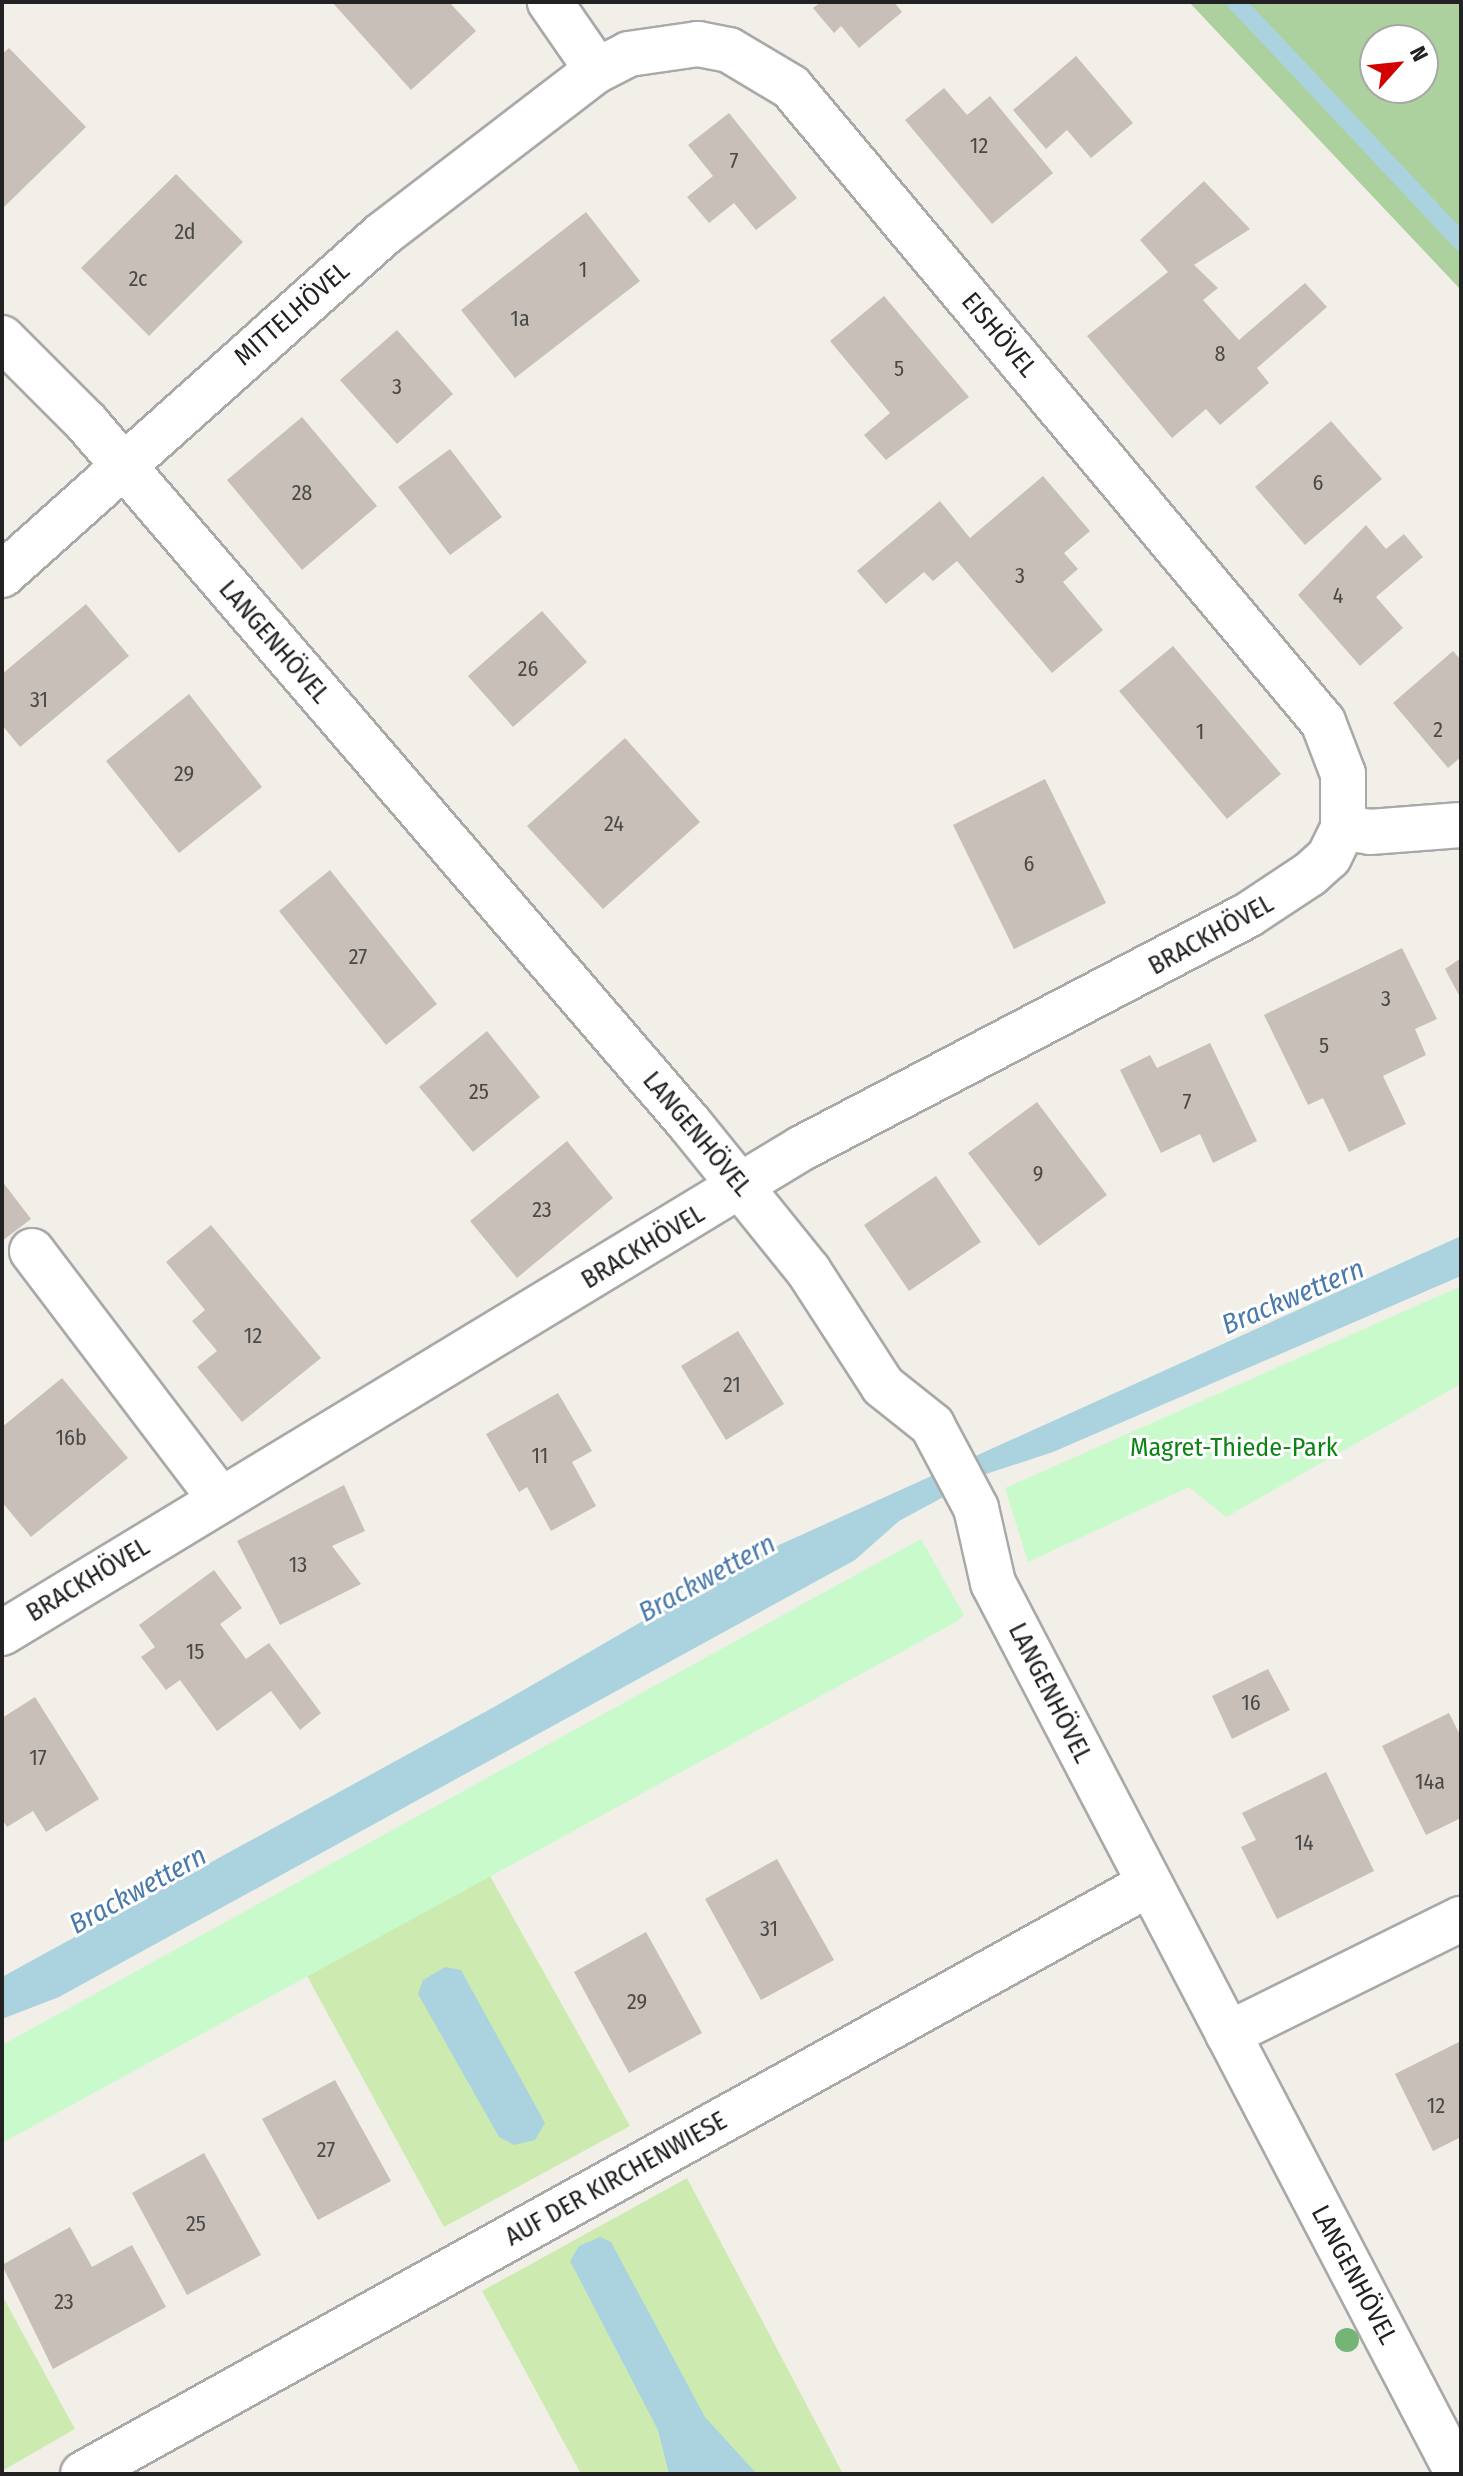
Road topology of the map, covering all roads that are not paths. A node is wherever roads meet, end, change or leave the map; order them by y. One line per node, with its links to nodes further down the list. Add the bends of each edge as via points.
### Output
1 (550, 2): 2 (street)
2 (597, 70): 4 (street, MITTELHÖVEL, via 383,234); 7 (street, EISHÖVEL, via 629,54 698,44 729,50 791,87 1323,722 1343,774)
3 (2, 338): 4 (street, LANGENHÖVEL)
4 (125, 467): 5 (street, MITTELHÖVEL); 8 (street, LANGENHÖVEL)
5 (2, 575)
6 (1461, 825): 7 (street, via 1370,832)
7 (1343, 828): 8 (street, BRACKHÖVEL, via 1329,857 1248,915 802,1148)
8 (741, 1186): 10 (street, BRACKHÖVEL); 12 (street, LANGENHÖVEL, via 808,1270 883,1386 932,1425 976,1508 993,1583)
9 (32, 1251): 10 (street)
10 (220, 1499): 11 (street, BRACKHÖVEL)
11 (2, 1633)
12 (1149, 1884): 14 (street, LANGENHÖVEL); 16 (street, AUF DER KIRCHENWIESE)
13 (1461, 1919): 14 (street)
14 (1228, 2034): 15 (street, LANGENHÖVEL)
15 (1448, 2424): 17 (street, LANGENHÖVEL)
16 (83, 2474)
17 (1458, 2474)

